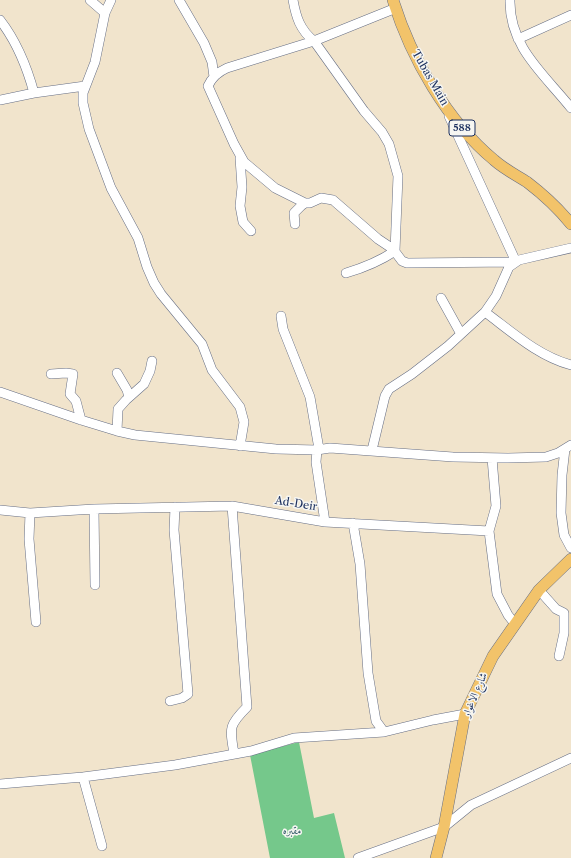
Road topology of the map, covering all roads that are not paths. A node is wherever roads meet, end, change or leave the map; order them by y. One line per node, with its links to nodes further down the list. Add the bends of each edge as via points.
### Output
1 (90, 0): 7 (street)
2 (111, 0): 7 (street)
3 (179, 0): 12 (street, via 210,56)
4 (293, 0): 11 (street, via 301,28)
5 (510, 0): 10 (street, via 511,20)
6 (394, 4): 11 (street); 16 (main road, Tubas Main / 588, via 417,59)
7 (106, 13): 13 (street, via 95,62)
8 (571, 15): 10 (street)
9 (0, 20): 14 (street, via 14,41)
10 (518, 39): 17 (street, via 530,59)
11 (314, 41): 12 (street, via 227,68); 24 (street, via 389,144 398,176)
12 (214, 77): 18 (street, via 208,86)
13 (85, 86): 14 (street); 39 (street, via 83,104 89,129 111,188 138,238 154,283 202,344 212,370 240,407 244,422)
14 (34, 93): 15 (street)
15 (0, 100)
16 (442, 101): 21 (main road, Tubas Main / 588, via 481,149 540,192); 25 (street)
17 (571, 108)
18 (240, 158): 19 (street, via 275,188); 22 (street, via 240,206 243,222)
19 (305, 203): 20 (street, via 294,213); 24 (street, via 318,198 333,200)
20 (295, 224)
21 (571, 224)
22 (251, 231)
23 (571, 248): 25 (street)
24 (395, 251): 25 (street, via 402,261 412,264); 26 (street, via 364,268)
25 (516, 262): 28 (street, via 509,267)
26 (346, 273)
27 (441, 298): 30 (street)
28 (486, 312): 30 (street); 32 (street, via 526,343 559,362)
29 (281, 316): 41 (street, via 283,329 310,397)
30 (461, 334): 42 (street, via 389,389)
31 (152, 361): 36 (street, via 144,384)
32 (571, 365)
33 (117, 373): 36 (street)
34 (51, 374): 37 (street, via 74,374 70,394 76,401)
35 (0, 392): 37 (street)
36 (129, 397): 38 (street, via 118,409)
37 (81, 420): 38 (street)
38 (117, 431): 39 (street)
39 (240, 446): 41 (street)
40 (568, 447): 43 (street, via 540,457); 52 (street, via 562,475 561,513 564,534)
41 (318, 449): 42 (street); 49 (street, via 316,462)
42 (372, 450): 43 (street)
43 (492, 458): 51 (street, via 496,506)
44 (232, 506): 45 (street, Ad-Deir); 49 (street, Ad-Deir); 62 (street, via 247,707 235,719 231,732)
45 (175, 507): 46 (street, Ad-Deir); 59 (street, via 174,530 188,694)
46 (94, 509): 48 (street, Ad-Deir); 54 (street)
47 (0, 510): 48 (street, Ad-Deir)
48 (30, 513): 56 (street, via 28,539)
49 (325, 522): 50 (street, Ad-Deir)
50 (353, 523): 51 (street, Ad-Deir); 61 (street, via 360,564 368,673 374,714)
51 (489, 531): 57 (street, via 497,594)
52 (571, 548)
53 (571, 559): 55 (main road, شارع الاغوار)
54 (95, 585)
55 (540, 590): 57 (main road, شارع الاغوار); 58 (street, via 556,609 564,613 564,633)
56 (36, 622)
57 (515, 624): 60 (main road, شارع الاغوار, via 493,656)
58 (559, 656)
59 (170, 701)
60 (465, 714): 61 (street); 66 (main road, شارع الاغوار)
61 (384, 732): 62 (street, via 294,738)
62 (234, 754): 64 (street)
63 (571, 758): 66 (street, via 471,805)
64 (83, 777): 65 (street); 67 (street)
65 (0, 784)
66 (444, 826): 68 (street); 69 (main road, شارع الاغوار)
67 (102, 846)
68 (358, 858)
69 (436, 858)

